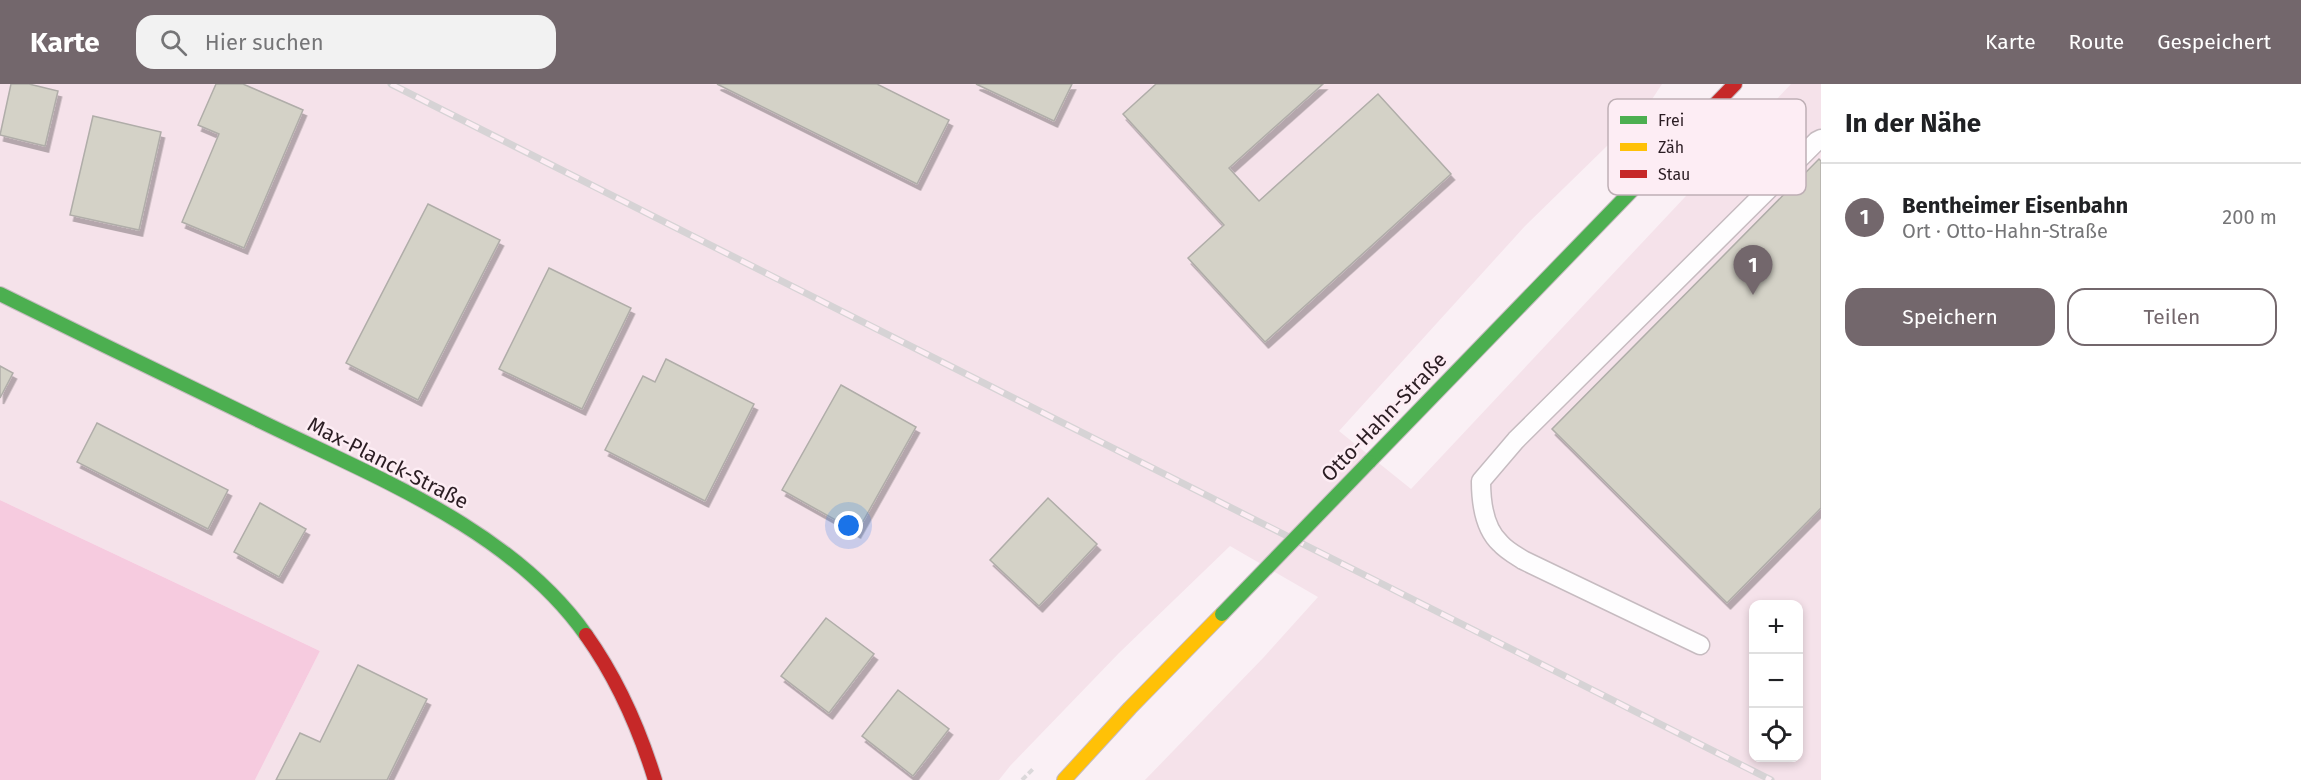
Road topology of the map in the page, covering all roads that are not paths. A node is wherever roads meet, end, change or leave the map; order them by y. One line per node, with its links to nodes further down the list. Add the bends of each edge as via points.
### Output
1 (1735, 84): 2 (street, Otto-Hahn-Straße, bridge)
2 (1720, 99)
3 (1821, 139): 4 (lane)
4 (1806, 152)
5 (1628, 195): 10 (street, Otto-Hahn-Straße, bridge)
6 (1763, 195): 8 (lane, via 1516,440 1481,481 1489,527 1499,543 1523,560)
7 (0, 294): 9 (street, Max-Planck-Straße, via 388,484 457,520 508,554 546,588 610,670 633,714)
8 (1700, 645)
9 (655, 780)
10 (1064, 780)

